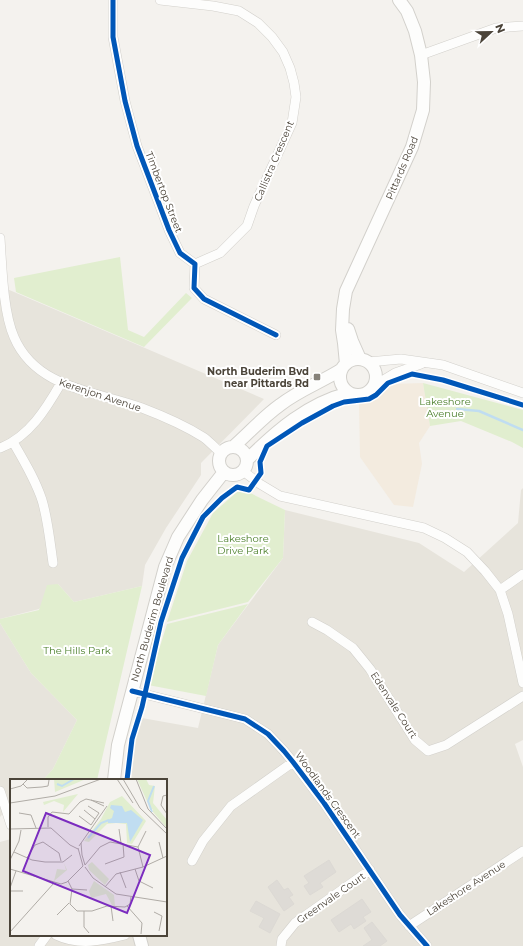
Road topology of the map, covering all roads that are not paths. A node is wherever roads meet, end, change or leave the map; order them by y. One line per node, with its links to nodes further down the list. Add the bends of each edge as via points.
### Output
1 (112, 0): 7 (street, Timbertop Street, via 113,37 137,146 180,253)
2 (160, 0): 7 (street, Callistra Crescent, via 239,11 258,23 283,52 290,68 296,97 292,123 247,226 220,254)
3 (399, 0): 5 (street, Pittards Road, via 415,31)
4 (523, 26): 5 (street, via 496,28)
5 (421, 55): 9 (street, Pittards Road, via 424,82 423,110 412,147 346,291)
6 (0, 238): 8 (street, Kerenjon Avenue)
7 (195, 264): 10 (street, via 194,288 204,299)
8 (2, 284): 14 (street, Kerenjon Avenue, via 14,337 24,355 37,368)
9 (343, 309): 11 (street, Pittards Road, via 352,341); 13 (street, Pittards Road)
10 (276, 335)
11 (364, 361): 12 (street, via 401,359); 13 (street, via 355,359); 15 (street, via 373,366 376,372)
12 (424, 363): 15 (street, via 395,372); 17 (street, via 443,365)
13 (344, 366): 16 (street, via 340,380); 19 (street, via 279,405)
14 (61, 383): 18 (street, via 36,421); 21 (street, Kerenjon Avenue, via 142,408 178,423 204,438)
15 (375, 384): 16 (street, via 364,394)
16 (349, 392): 22 (street, via 307,410 268,438)
17 (523, 393)
18 (13, 442): 20 (street); 24 (street, via 42,499)
19 (233, 447): 21 (street, via 224,449); 22 (street, via 238,447 244,453)
20 (0, 448)
21 (221, 453): 23 (street, via 219,461)
22 (245, 466): 23 (street, via 239,473 231,475); 26 (street, via 260,484 280,496 424,528 467,552)
23 (224, 472): 29 (street, North Buderim Boulevard, via 202,500 172,550 165,567)
24 (53, 563)
25 (523, 574): 26 (street)
26 (500, 590): 28 (street)
27 (312, 622): 30 (street, Edenvale Court, via 354,648 415,740 428,751 446,745)
28 (523, 681)
29 (132, 691): 31 (street, Woodlands Crescent, via 245,720 268,734); 32 (street, North Buderim Boulevard, via 118,745)
30 (523, 696)
31 (293, 762): 37 (street, via 231,806 202,841); 38 (street, Woodlands Crescent)
32 (114, 779)
33 (0, 791): 34 (street)
34 (2, 804): 35 (street)
35 (10, 823)
36 (523, 851): 39 (street, Lakeshore Avenue)
37 (192, 861)
38 (370, 870): 39 (street, Woodlands Crescent); 46 (street, Greenvale Court, via 295,923 282,940)
39 (409, 926): 47 (street, Woodlands Crescent)
40 (47, 936): 44 (street)
41 (58, 936): 42 (street, via 84,943)
42 (120, 936)
43 (139, 936): 45 (street)
44 (39, 946)
45 (142, 946)
46 (281, 946)
47 (427, 946)

